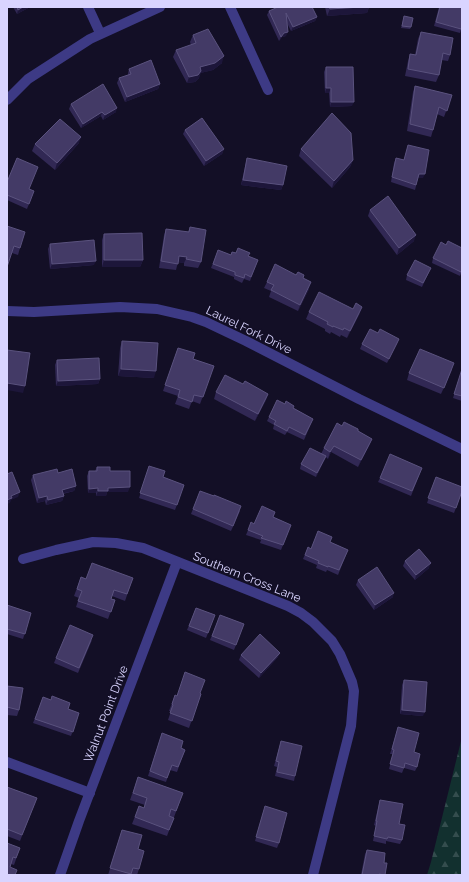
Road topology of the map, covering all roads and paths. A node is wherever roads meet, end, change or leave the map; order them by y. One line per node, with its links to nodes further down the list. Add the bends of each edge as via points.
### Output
1 (88, 7): 4 (street)
2 (160, 7): 4 (street)
3 (230, 7): 5 (street)
4 (100, 33): 6 (street, via 28,79)
5 (268, 90)
6 (7, 100)
7 (7, 311): 8 (street, Laurel Fork Drive, via 120,307 157,309 192,317 246,341)
8 (462, 449)
9 (23, 559): 10 (street, Southern Cross Lane, via 94,542 143,548)
10 (177, 562): 12 (street, Walnut Point Drive); 14 (street, Southern Cross Lane, via 301,613 324,632 340,654 354,691 351,726)
11 (7, 762): 12 (street)
12 (90, 793): 13 (street, Walnut Point Drive)
13 (60, 875)
14 (313, 875)

